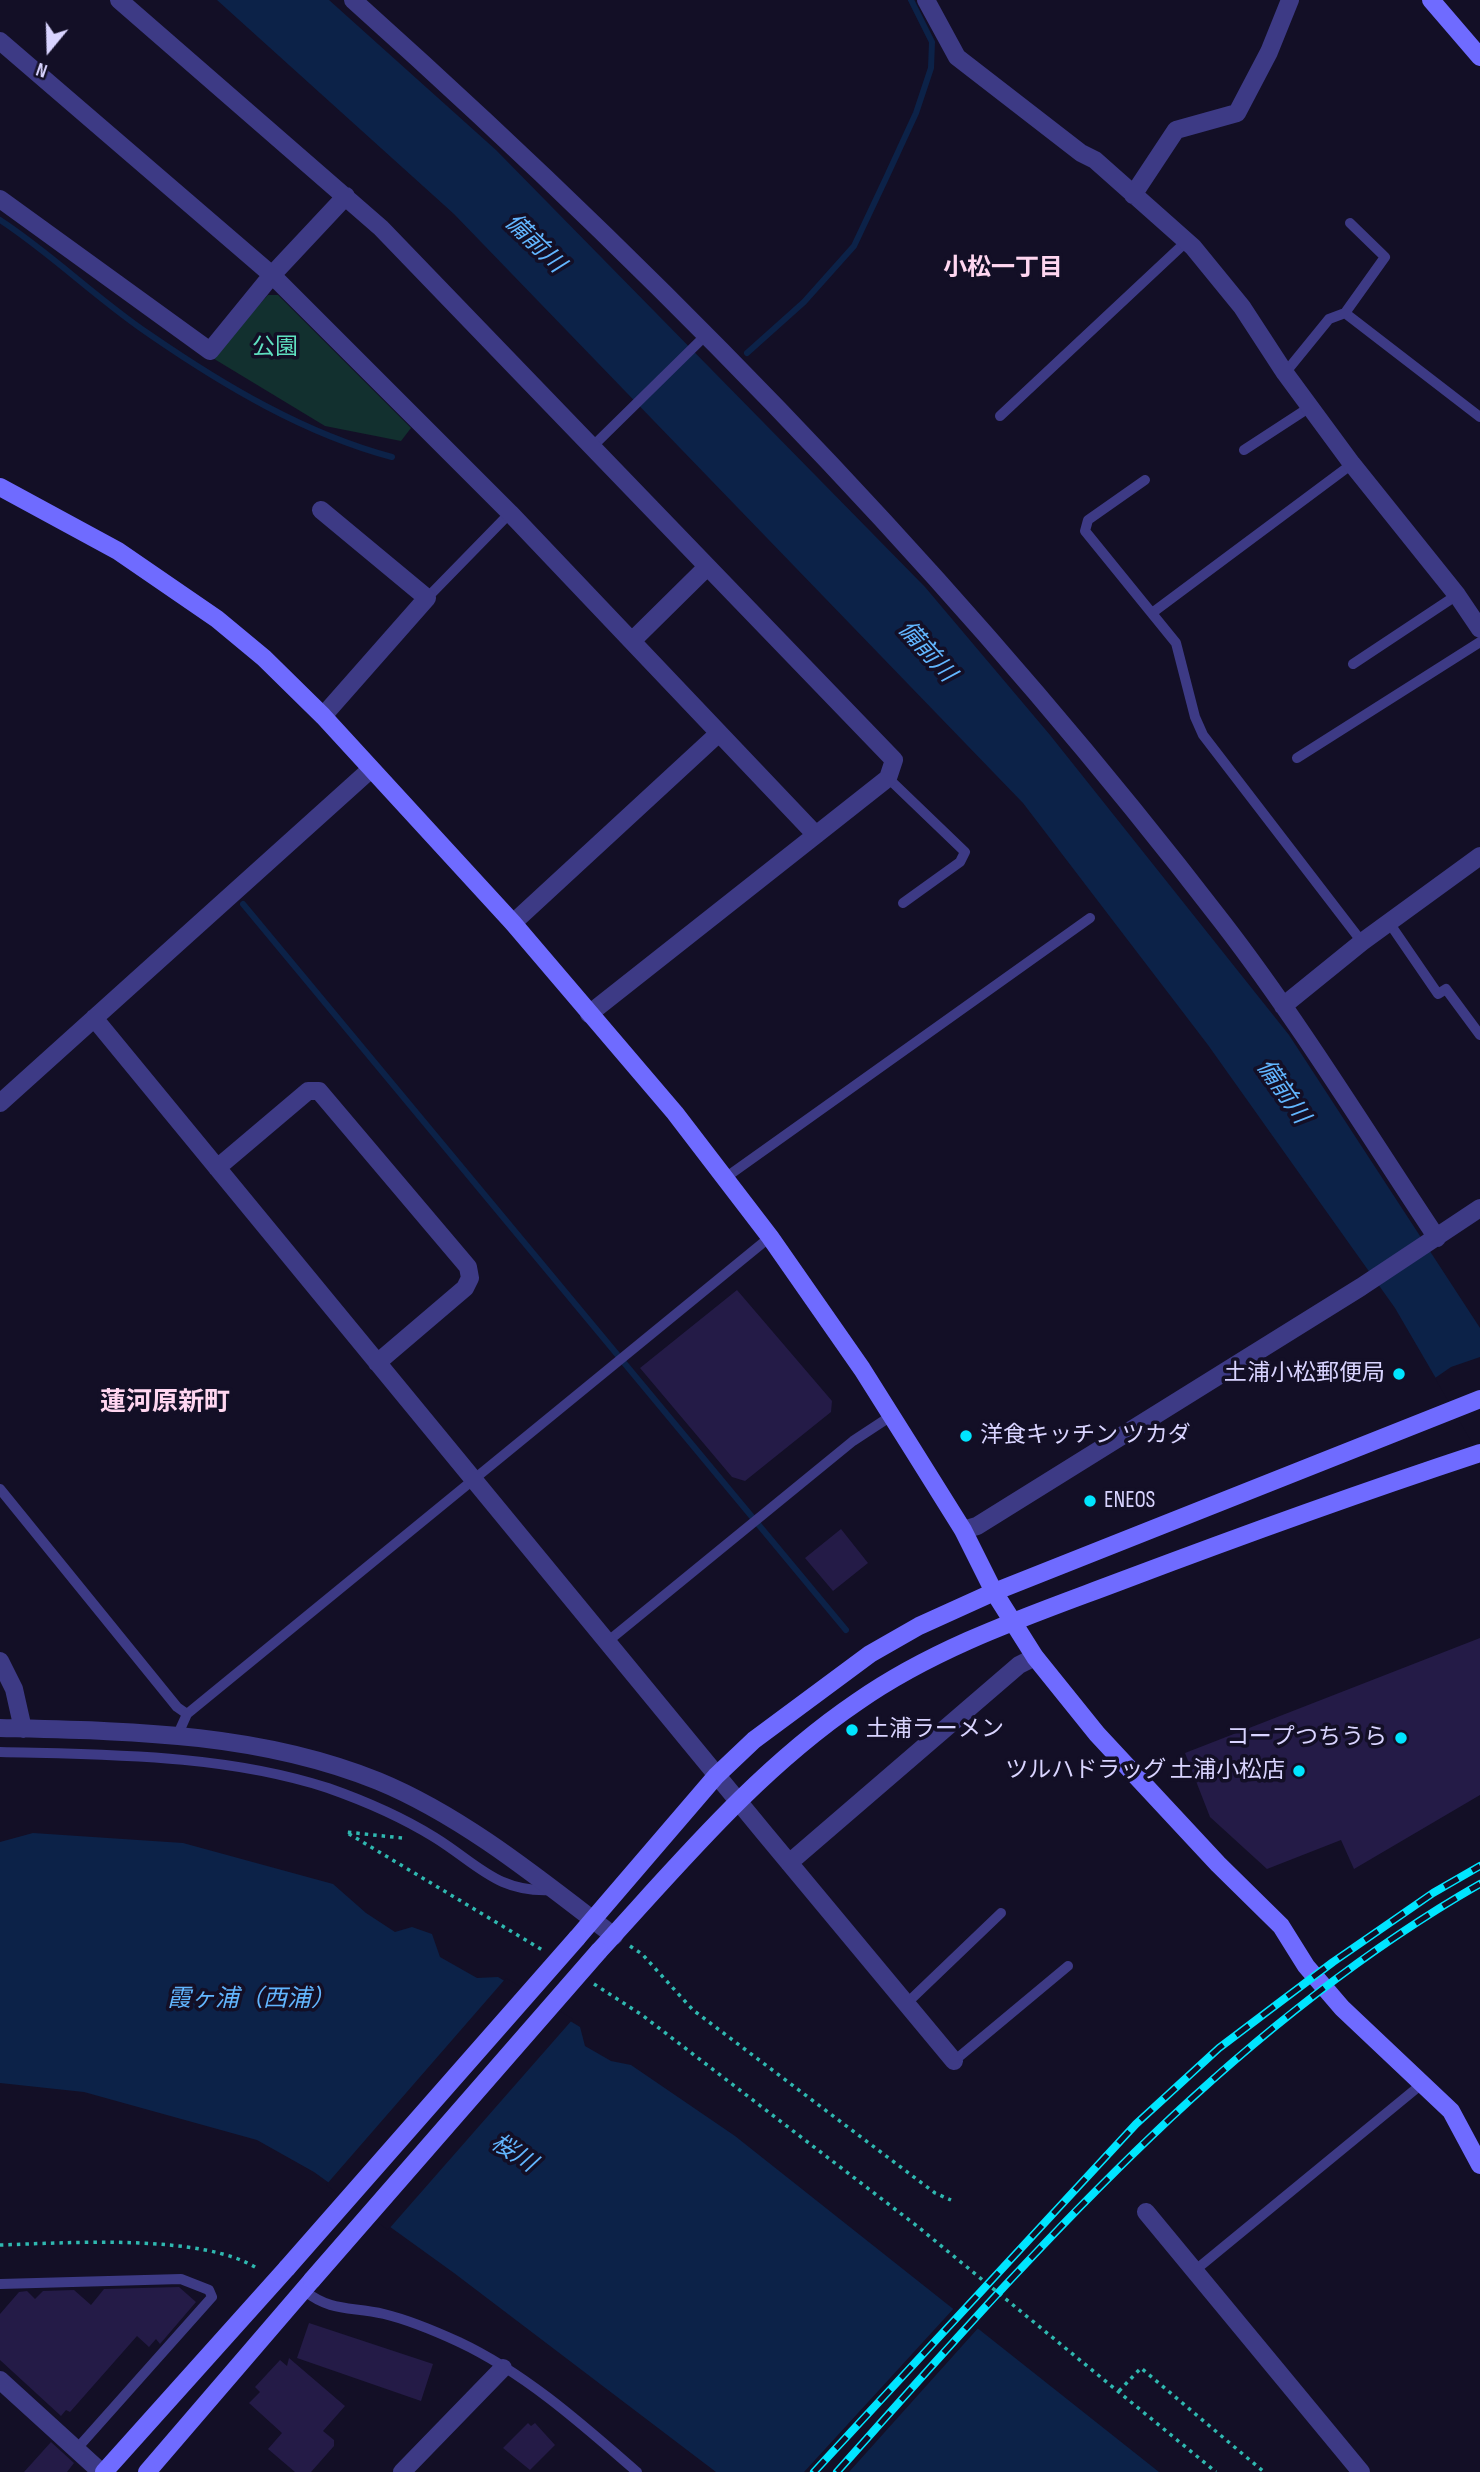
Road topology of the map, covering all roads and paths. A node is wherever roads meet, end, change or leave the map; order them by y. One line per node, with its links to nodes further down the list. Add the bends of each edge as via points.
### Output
1 (119, 0): 9 (street)
2 (353, 0): 15 (street, via 538,169)
3 (926, 0): 8 (street, via 957,57 1095,160)
4 (1290, 0): 8 (street, via 1237,113 1176,130)
5 (1431, 0): 7 (street)
6 (0, 41): 13 (street)
7 (1480, 57)
8 (1133, 195): 12 (street)
9 (346, 196): 13 (street); 20 (street)
10 (0, 199): 13 (street, via 210,351)
11 (1350, 223): 14 (lane, via 1385,257)
12 (1187, 241): 16 (street, via 1242,307); 18 (lane)
13 (272, 275): 26 (street)
14 (1345, 313): 16 (lane, via 1329,319); 19 (lane)
15 (702, 338): 20 (lane); 47 (street, via 962,606 1130,806)
16 (1285, 373): 17 (street)
17 (1310, 407): 21 (lane); 22 (street)
18 (1000, 416)
19 (1480, 417)
20 (592, 447): 27 (street)
21 (1244, 450)
22 (1352, 464): 28 (street); 30 (lane)
23 (1145, 480): 30 (lane, via 1088,520 1085,531)
24 (0, 487): 35 (street, via 118,551 184,596 264,658)
25 (321, 510): 29 (street)
26 (510, 513): 29 (lane); 32 (street)
27 (707, 567): 32 (street); 39 (street, via 894,760)
28 (1457, 595): 31 (street); 34 (lane)
29 (427, 598): 35 (street)
30 (1152, 613): 46 (lane, via 1176,643 1203,735)
31 (1480, 629)
32 (632, 641): 36 (street)
33 (1480, 642): 37 (lane)
34 (1353, 664)
35 (323, 716): 38 (street)
36 (719, 733): 40 (street); 44 (street)
37 (1297, 758)
38 (370, 769): 44 (street); 49 (street)
39 (888, 778): 40 (street); 42 (lane, via 965,852 960,862)
40 (816, 835): 48 (street)
41 (1480, 856): 45 (street)
42 (903, 903)
43 (1090, 918): 53 (lane)
44 (513, 923): 48 (street)
45 (1390, 924): 46 (street); 50 (lane, via 1438,994 1447,989)
46 (1362, 942): 47 (street)
47 (1283, 1006): 56 (street)
48 (589, 1014): 53 (street)
49 (94, 1018): 51 (street); 52 (street)
50 (1480, 1035)
51 (0, 1103)
52 (217, 1168): 57 (street); 57 (street, via 308,1091 319,1091 468,1267 470,1278 465,1288)
53 (725, 1178): 55 (street)
54 (1480, 1208): 56 (street)
55 (770, 1237): 59 (street); 61 (lane)
56 (1433, 1240): 63 (street, via 977,1526)
57 (377, 1363): 61 (street)
58 (1480, 1399): 64 (street)
59 (891, 1416): 63 (street); 66 (lane, via 853,1441)
60 (1479, 1453): 65 (street, via 1297,1514)
61 (475, 1479): 66 (street); 69 (lane)
62 (0, 1489): 69 (lane)
63 (963, 1530): 64 (street)
64 (994, 1592): 65 (street); 74 (street, via 919,1626 837,1675)
65 (1012, 1622): 67 (street); 75 (street, via 895,1678 858,1701 821,1727)
66 (607, 1642): 74 (street)
67 (1035, 1657): 77 (street, via 1019,1665); 87 (street, via 1106,1744 1282,1926 1306,1966 1342,2008)
68 (0, 1661): 71 (street, via 14,1689)
69 (187, 1714): 72 (lane)
70 (0, 1728): 71 (street)
71 (23, 1728): 72 (street)
72 (178, 1734): 78 (street, via 269,1748 380,1782 457,1825)
73 (0, 1752): 78 (lane, via 168,1758 286,1777 386,1809 503,1884 518,1890)
74 (716, 1776): 75 (street); 80 (street)
75 (736, 1802): 77 (street); 81 (street)
76 (408, 1839): 82 (path, via 346,1832)
77 (789, 1863): 85 (street)
78 (552, 1890): 80 (street)
79 (1001, 1913): 85 (lane)
80 (592, 1919): 81 (street); 100 (street, bridge)
81 (614, 1936): 89 (path, via 642,1954 693,2010 935,2193); 95 (street, bridge)
82 (550, 1955)
83 (1068, 1966): 86 (lane)
84 (584, 1978): 98 (path, via 642,2015 906,2218)
85 (906, 2004): 86 (street)
86 (954, 2061)
87 (1423, 2083): 88 (street, via 1461,2125); 93 (lane)
88 (1480, 2165)
89 (951, 2200)
90 (1146, 2212): 93 (street)
91 (0, 2245): 92 (path, via 127,2242 211,2252)
92 (258, 2269)
93 (1194, 2272): 106 (street)
94 (0, 2284): 99 (lane, via 181,2279 209,2290 212,2297)
95 (307, 2285): 96 (lane, via 332,2307 411,2322 459,2342); 101 (street)
96 (503, 2368): 102 (street); 103 (lane)
97 (0, 2380): 100 (street)
98 (1118, 2391): 104 (path); 105 (path, via 1141,2368)
99 (82, 2442)
100 (102, 2472)
101 (147, 2472)
102 (402, 2472)
103 (638, 2472)
104 (1216, 2472)
105 (1264, 2472)
106 (1361, 2472)

